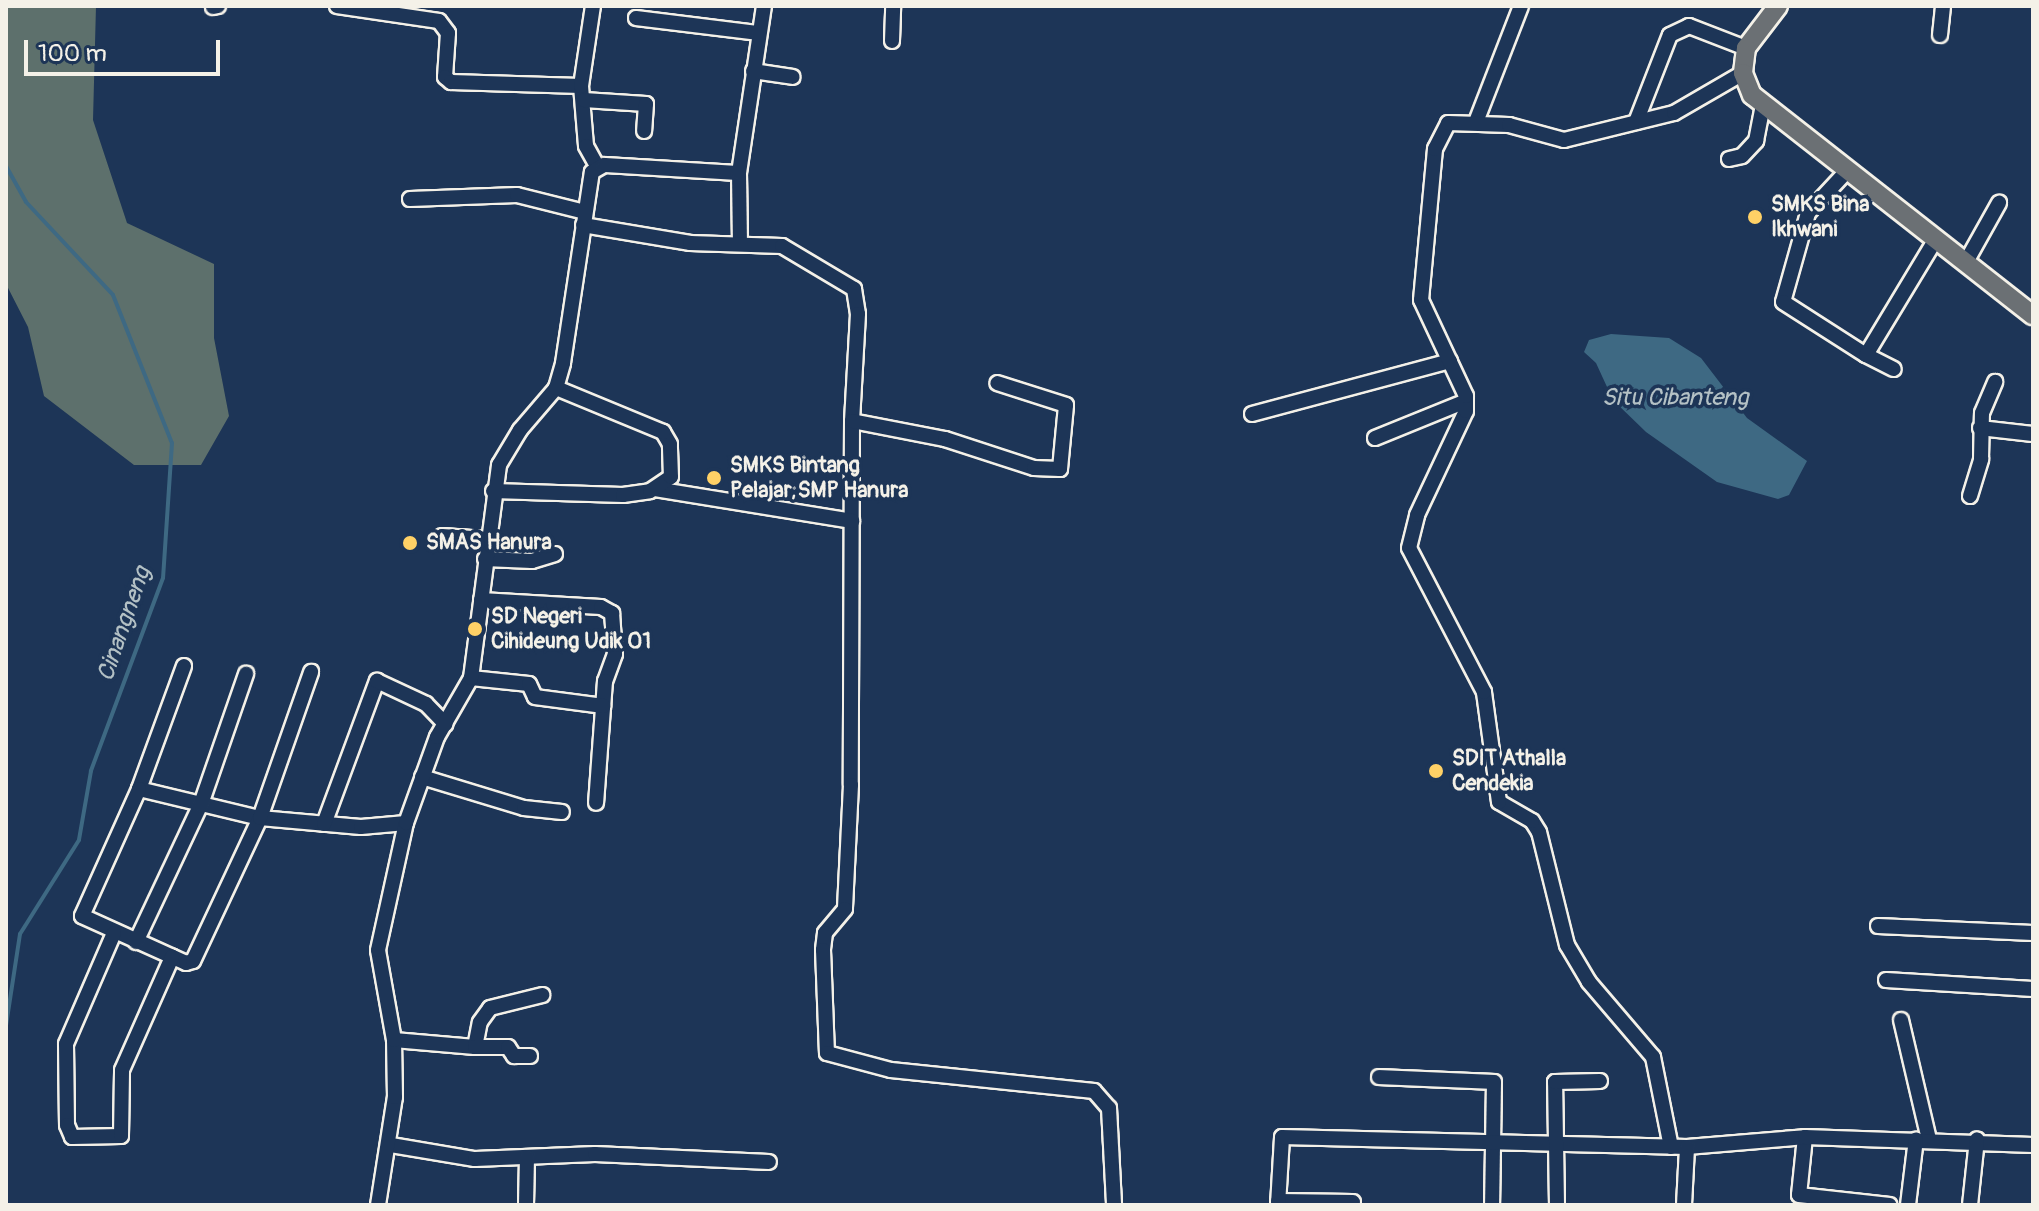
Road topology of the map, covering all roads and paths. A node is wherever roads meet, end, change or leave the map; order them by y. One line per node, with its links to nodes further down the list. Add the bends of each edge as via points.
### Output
1 (337, 6): 16 (street, via 439,21 448,33 445,77 457,84)
2 (593, 6): 16 (street)
3 (764, 6): 9 (street)
4 (893, 6): 11 (street)
5 (1521, 6): 18 (street)
6 (1778, 6): 12 (main road)
7 (1943, 6): 10 (street)
8 (636, 18): 9 (street)
9 (759, 33): 13 (street)
10 (1940, 35)
11 (892, 41)
12 (1746, 48): 14 (main road); 19 (street, via 1689,26 1670,35)
13 (753, 71): 15 (street); 24 (street)
14 (1743, 73): 17 (main road); 19 (street, via 1694,105)
15 (793, 77)
16 (582, 93): 20 (street, via 646,104); 22 (street, via 586,146)
17 (1763, 106): 21 (street, via 1756,141 1742,156); 23 (main road)
18 (1476, 122): 19 (street, via 1564,140); 33 (street, via 1448,123 1435,149 1421,300)
19 (1636, 122)
20 (644, 131)
21 (1729, 159)
22 (597, 166): 24 (street); 27 (street)
23 (1847, 171): 28 (main road); 32 (street, via 1808,213 1782,299)
24 (739, 173): 29 (street)
25 (410, 199): 27 (street, via 517,195)
26 (1999, 203): 30 (street)
27 (584, 219): 29 (street, via 690,243); 37 (street, via 576,303)
28 (1936, 239): 30 (main road); 32 (street)
29 (740, 243): 40 (street, via 782,246 854,289 858,314)
30 (1966, 262): 31 (main road)
31 (2033, 315)
32 (1866, 355): 34 (street)
33 (1450, 361): 38 (street); 39 (street)
34 (1894, 369)
35 (1995, 382): 41 (street)
36 (997, 383): 40 (street, via 1066,405 1060,469 1034,468 945,439)
37 (556, 388): 44 (street, via 663,432 670,444 671,477); 45 (street, via 505,451)
38 (1466, 401): 43 (street); 88 (street, via 1462,427 1417,515 1409,548 1484,692 1499,802 1532,821 1539,832 1567,945 1589,982 1653,1057)
39 (1252, 414)
40 (852, 421): 47 (street)
41 (1980, 428): 42 (street); 46 (street, via 1981,459)
42 (2033, 434)
43 (1375, 438)
44 (654, 489): 45 (street, via 609,495); 47 (street)
45 (493, 491): 49 (street)
46 (1970, 496)
47 (852, 521): 97 (street, via 846,903 825,933 827,1053 891,1070 1094,1091 1109,1108)
48 (442, 536): 49 (street)
49 (487, 539): 51 (street)
50 (555, 554): 51 (street, via 532,561)
51 (485, 559): 52 (street)
52 (481, 600): 56 (street); 57 (street, via 607,609 615,618 615,654)
53 (184, 666): 60 (street)
54 (311, 672): 64 (street)
55 (246, 674): 62 (street)
56 (471, 678): 57 (street, via 529,684 535,697); 58 (street)
57 (603, 706): 61 (street)
58 (445, 724): 59 (street); 66 (street, via 426,704 377,681)
59 (422, 777): 63 (street, via 524,808); 65 (street)
60 (139, 789): 62 (street); 68 (street, via 83,908 82,916)
61 (596, 803)
62 (201, 804): 64 (street); 70 (street)
63 (562, 812)
64 (260, 818): 66 (street); 71 (street, via 197,955 186,963)
65 (406, 823): 66 (street); 76 (street, via 378,950)
66 (324, 824)
67 (1878, 926): 69 (street)
68 (114, 933): 70 (street); 71 (street, via 66,1044 67,1125 72,1137 121,1136 122,1070)
69 (2033, 933)
70 (136, 942): 71 (street)
71 (172, 957)
72 (1886, 980): 73 (street)
73 (2033, 989)
74 (542, 995): 77 (street, via 490,1008 480,1022)
75 (1901, 1020): 82 (street)
76 (394, 1040): 77 (street); 86 (street)
77 (475, 1047): 78 (street, via 508,1047 514,1056)
78 (530, 1056)
79 (1379, 1077): 84 (street, via 1494,1082)
80 (1600, 1081): 85 (street, via 1555,1082)
81 (1805, 1137): 82 (street); 89 (street); 92 (street)
82 (1923, 1139): 83 (street); 102 (street)
83 (1977, 1139): 87 (street); 103 (street)
84 (1494, 1143): 85 (street); 94 (street, via 1282,1137); 98 (street)
85 (1555, 1143): 88 (street); 99 (street)
86 (391, 1145): 90 (street, via 466,1158); 95 (street)
87 (2033, 1145)
88 (1671, 1147): 89 (street)
89 (1687, 1147): 100 (street)
90 (527, 1157): 91 (street, via 595,1154); 96 (street)
91 (769, 1162)
92 (1799, 1200): 101 (street)
93 (1353, 1202): 94 (street)
94 (1278, 1203)
95 (378, 1205)
96 (526, 1205)
97 (1114, 1205)
98 (1492, 1205)
99 (1557, 1205)
100 (1684, 1205)
101 (1889, 1205)
102 (1908, 1205)
103 (1970, 1205)

